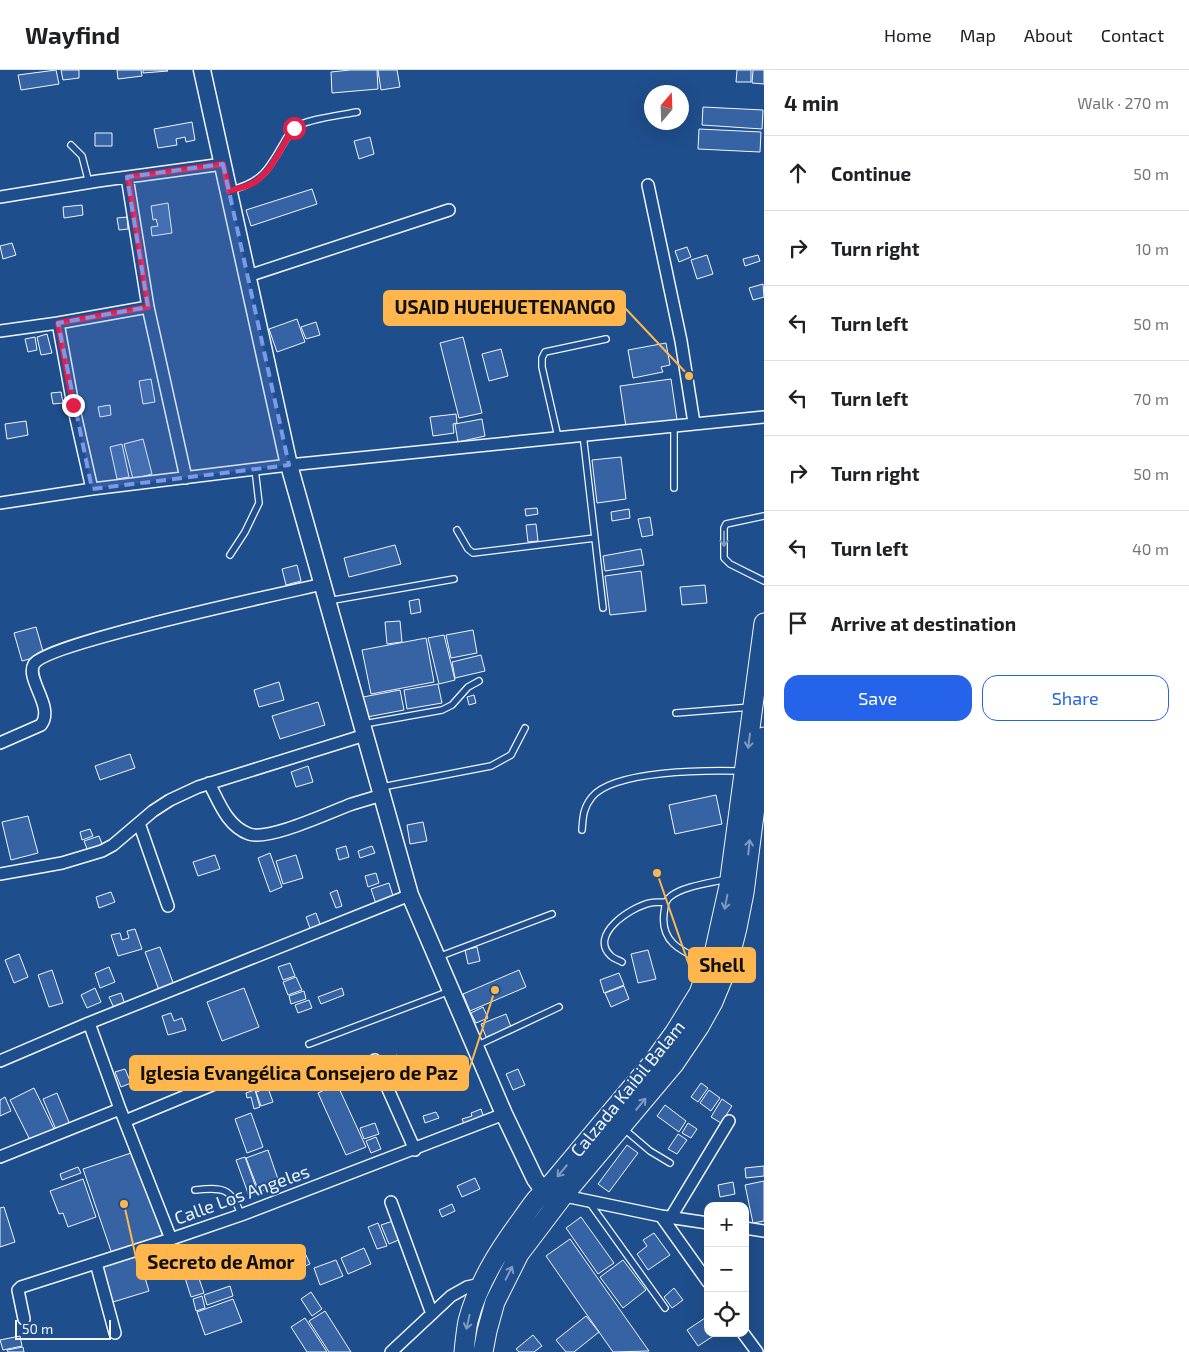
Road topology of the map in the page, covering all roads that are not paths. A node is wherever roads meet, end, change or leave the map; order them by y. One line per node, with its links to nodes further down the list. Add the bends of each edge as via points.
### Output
1 (202, 70): 4 (street)
2 (357, 112): 8 (lane, via 306,122 294,128 270,166 256,181)
3 (71, 145): 6 (lane, via 82,156)
4 (223, 164): 5 (street); 8 (street)
5 (128, 177): 6 (street); 12 (street)
6 (89, 182): 9 (street)
7 (648, 185): 17 (street, via 681,341)
8 (229, 191): 11 (street)
9 (0, 197)
10 (449, 210): 11 (street)
11 (248, 276): 21 (street)
12 (148, 307): 13 (street); 23 (street)
13 (58, 323): 14 (street); 25 (street)
14 (0, 331)
15 (606, 339): 20 (lane, via 545,352 542,358)
16 (764, 417): 17 (street)
17 (694, 423): 18 (street)
18 (674, 425): 19 (street); 24 (lane)
19 (583, 434): 20 (street); 29 (lane)
20 (558, 437): 21 (street)
21 (289, 465): 22 (street); 33 (street)
22 (255, 469): 23 (street); 30 (lane, via 260,503)
23 (186, 478): 25 (street)
24 (674, 488)
25 (92, 489): 26 (street)
26 (0, 503)
27 (764, 516): 32 (lane, one-way to 32, via 727,523 724,528 726,561)
28 (457, 530): 29 (lane, via 473,553)
29 (595, 538): 35 (lane)
30 (230, 555)
31 (454, 579): 34 (lane)
32 (764, 581)
33 (323, 584): 34 (street); 43 (street, via 106,635 47,654 34,663 32,671 46,716 44,722)
34 (328, 601): 41 (street)
35 (603, 608)
36 (764, 624): 38 (main road, Calzada Kaibil Balam)
37 (479, 681): 41 (lane, via 442,710)
38 (753, 707): 39 (lane); 44 (main road, Calzada Kaibil Balam, one-way to 44)
39 (676, 712)
40 (525, 728): 46 (lane, via 510,755 491,766)
41 (363, 730): 45 (street); 46 (street)
42 (764, 737): 70 (main road, Calzada Kaibil Balam, one-way to 42, via 687,1046 713,1002 727,968 744,893)
43 (0, 743)
44 (745, 771): 48 (lane, via 674,772 608,786 592,796 583,811); 50 (main road, Calzada Kaibil Balam)
45 (209, 783): 46 (street, via 224,814 250,834 269,834); 47 (street, via 170,800)
46 (381, 791): 51 (street)
47 (139, 823): 49 (street, via 102,851 62,863); 53 (street)
48 (582, 830)
49 (0, 874)
50 (731, 877): 52 (lane, via 683,890); 57 (main road, Calzada Kaibil Balam, one-way to 57)
51 (410, 895): 55 (street); 60 (street)
52 (666, 902): 56 (lane, via 635,908 610,928 604,937 606,948 611,956); 57 (lane, via 666,934 678,949)
53 (168, 906)
54 (552, 914): 55 (lane)
55 (438, 957): 58 (street)
56 (622, 962)
57 (710, 964): 75 (main road, Calzada Kaibil Balam, one-way to 75, via 692,1007 654,1061)
58 (452, 990): 61 (lane); 62 (street)
59 (559, 1007): 62 (lane)
60 (89, 1023): 64 (street); 66 (street)
61 (310, 1044)
62 (476, 1046): 67 (street)
63 (375, 1060): 71 (street)
64 (0, 1061)
65 (234, 1076): 68 (street)
66 (120, 1109): 68 (street); 72 (street)
67 (504, 1114): 71 (street, Calle Los Angeles); 75 (street)
68 (125, 1121): 84 (street)
69 (728, 1121): 80 (street)
70 (621, 1127): 73 (lane); 76 (main road, Calzada Kaibil Balam)
71 (415, 1150): 79 (street, Calle Los Angeles)
72 (0, 1157)
73 (670, 1163)
74 (195, 1190): 79 (lane, via 224,1189 232,1196)
75 (543, 1190): 76 (street); 87 (main road, Calzada Kaibil Balam, via 500,1250)
76 (563, 1196): 78 (street); 95 (main road, Calzada Kaibil Balam, one-way to 76, via 491,1313 507,1275 527,1242)
77 (391, 1202): 89 (street)
78 (589, 1202): 80 (street); 88 (lane)
79 (241, 1215): 84 (street, Calle Los Angeles)
80 (666, 1217): 81 (street); 86 (street)
81 (704, 1222)
82 (749, 1229): 83 (street)
83 (764, 1231)
84 (171, 1240): 85 (street, Calle Los Angeles)
85 (96, 1263): 90 (street, Calle Los Angeles, via 19,1288); 91 (street)
86 (704, 1276)
87 (481, 1284): 89 (street, via 458,1290); 94 (main road, Calzada Kaibil Balam, one-way to 94, via 467,1323)
88 (665, 1308)
89 (432, 1314): 93 (street)
90 (24, 1319)
91 (115, 1333)
92 (747, 1337): 96 (street)
93 (391, 1352)
94 (464, 1352)
95 (483, 1352)
96 (757, 1352)

